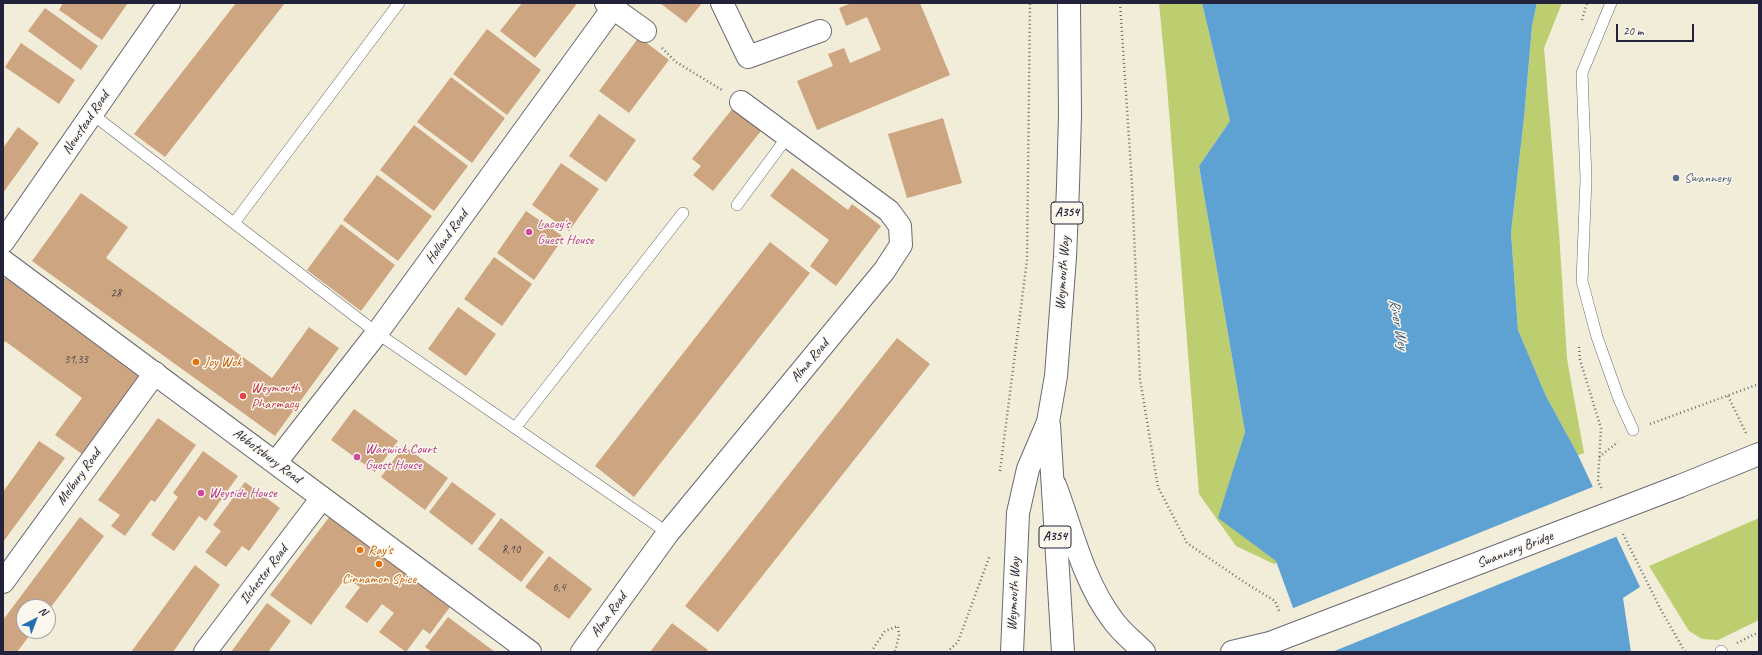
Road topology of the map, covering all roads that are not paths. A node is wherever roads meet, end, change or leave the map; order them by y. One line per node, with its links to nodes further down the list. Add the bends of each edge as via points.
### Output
1 (169, 3): 10 (main road, Newstead Road)
2 (399, 3): 14 (lane)
3 (722, 3): 8 (main road, via 748,57)
4 (1069, 3): 19 (main road, Weymouth Way / A354, via 1070,115 1065,257 1056,376)
5 (1611, 3): 21 (lane, via 1582,73 1586,179 1582,282 1596,337)
6 (610, 6): 7 (main road, Holland Road); 17 (main road, Holland Road)
7 (645, 31)
8 (820, 31)
9 (741, 102): 11 (main road, Alma Road)
10 (92, 114): 14 (lane); 15 (main road, Newstead Road)
11 (788, 136): 12 (lane); 26 (main road, Alma Road, via 889,211 900,226 901,245 884,271)
12 (737, 205)
13 (683, 213): 20 (lane)
14 (234, 223): 17 (lane)
15 (3, 242)
16 (3, 261): 18 (main road, Abbotsbury Road)
17 (377, 333): 20 (lane); 23 (main road, Holland Road)
18 (155, 373): 23 (main road, Abbotsbury Road); 27 (main road, Melbury Road)
19 (1048, 422): 24 (main road, Weymouth Way / A354); 28 (main road, Weymouth Way / A354, via 1028,469 1018,513)
20 (515, 428): 26 (lane)
21 (1633, 430)
22 (1758, 455): 29 (main road, Swannery Bridge, bridge)
23 (276, 462): 25 (main road, Abbotsbury Road)
24 (1053, 478): 33 (main road, Weymouth Way / A354); 34 (main road, via 1081,560 1102,604 1113,621)
25 (322, 498): 30 (main road, Ilchester Road); 31 (main road, Abbotsbury Road)
26 (668, 533): 32 (main road, Alma Road)
27 (3, 582)
28 (1008, 649)
29 (1251, 649)
30 (205, 652)
31 (530, 652)
32 (582, 652)
33 (1063, 652)
34 (1144, 652)

